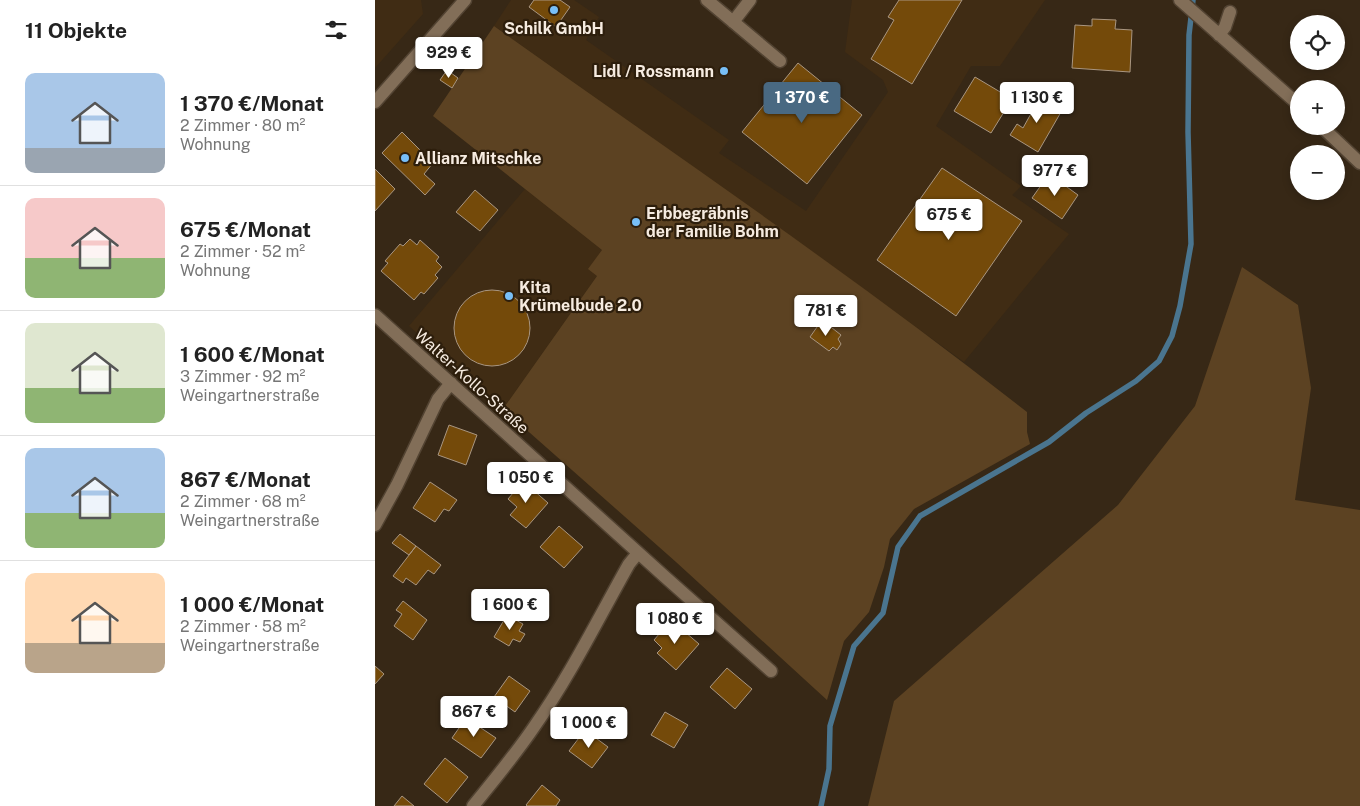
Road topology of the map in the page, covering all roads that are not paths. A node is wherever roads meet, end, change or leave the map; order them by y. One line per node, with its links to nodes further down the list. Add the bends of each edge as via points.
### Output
1 (465, 0): 10 (street)
2 (707, 0): 6 (street)
3 (750, 0): 6 (street)
4 (1181, 0): 7 (street)
5 (1230, 12): 7 (street, via 1225,27)
6 (733, 22): 8 (street)
7 (1216, 32): 9 (street)
8 (780, 61)
9 (1290, 97)
10 (375, 102)
11 (1330, 135): 12 (street)
12 (1360, 163)
13 (375, 315): 14 (street, Walter-Kollo-Straße)
14 (451, 382): 15 (street, via 438,400); 16 (street, Walter-Kollo-Straße)
15 (375, 525)
16 (638, 553): 17 (street, Walter-Kollo-Straße); 18 (street, via 535,726)
17 (771, 671)
18 (473, 806)

